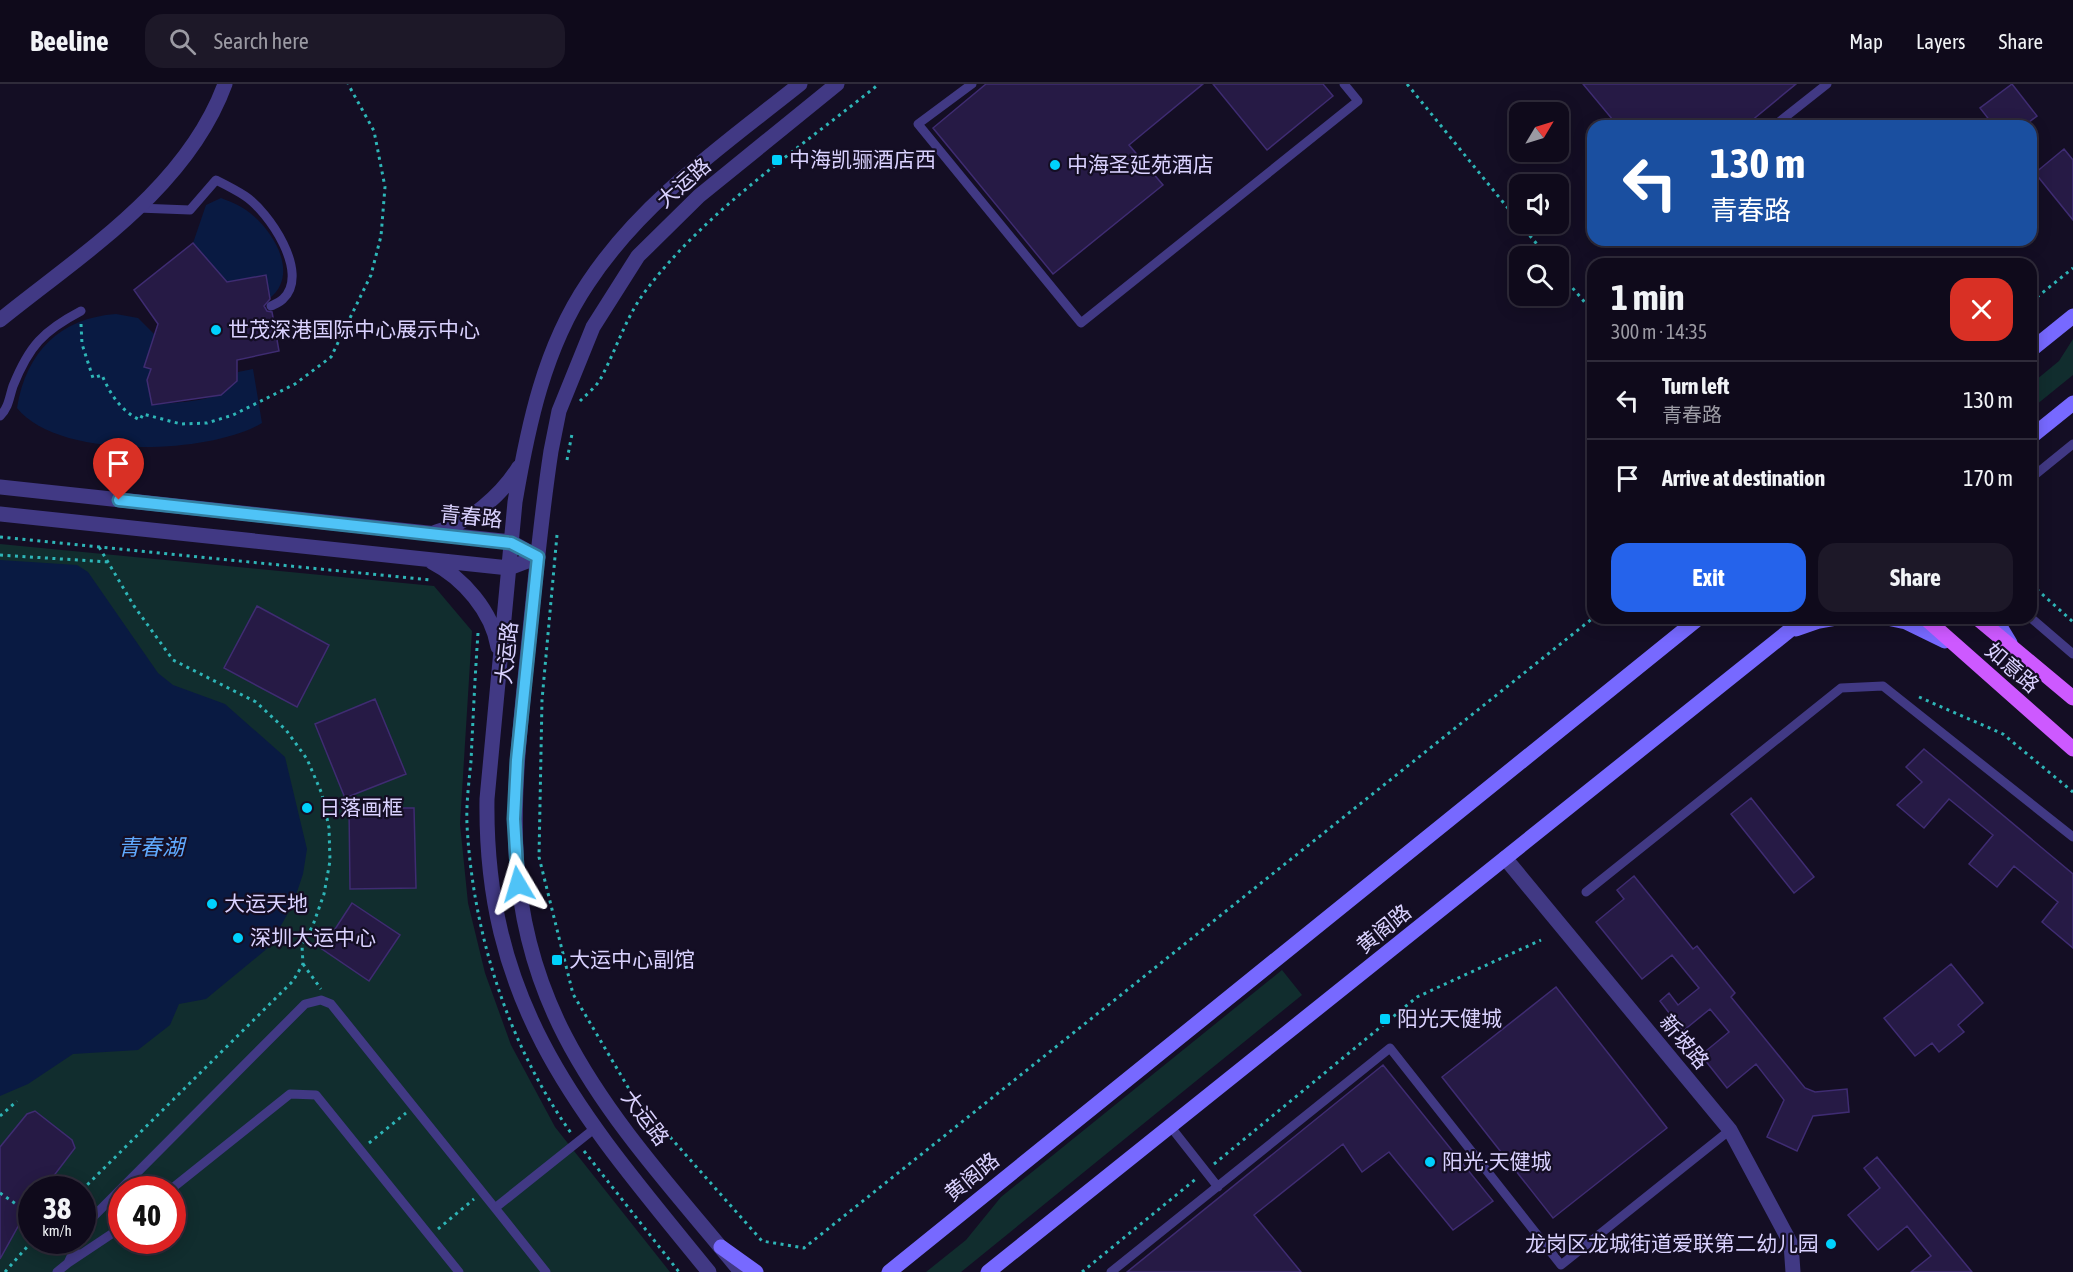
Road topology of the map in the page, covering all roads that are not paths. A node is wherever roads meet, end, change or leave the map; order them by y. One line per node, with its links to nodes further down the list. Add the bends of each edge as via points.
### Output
1 (225, 84): 8 (street, via 205,129 169,177)
2 (800, 84): 18 (street, 大运路, via 685,175 617,243 593,275 564,326 545,372)
3 (837, 84): 24 (street, 大运路, via 667,225 616,286 592,327 559,411 545,487)
4 (972, 84): 5 (lane, via 918,123 1081,323 1358,101)
5 (1344, 84)
6 (1827, 84): 7 (lane)
7 (1782, 120)
8 (138, 208): 9 (lane, via 190,210 216,180 246,196 285,243 292,270 284,299); 12 (street)
9 (271, 306)
10 (81, 311): 15 (lane, via 39,339 19,370)
11 (2073, 316): 13 (main road)
12 (0, 320)
13 (2037, 345)
14 (2073, 403): 16 (main road)
15 (2, 412)
16 (2037, 431)
17 (2073, 444): 19 (lane)
18 (522, 461): 22 (street, via 483,507 457,524); 23 (street, 大运路)
19 (2037, 473)
20 (0, 487): 22 (street, 青春路)
21 (0, 514): 25 (street)
22 (429, 533): 23 (street, 青春路)
23 (511, 543): 24 (street, 青春路); 26 (street, 大运路)
24 (538, 557): 26 (street); 53 (street, 大运路, via 514,819 514,862 530,948 545,993 590,1080)
25 (427, 559): 26 (street); 39 (street, via 457,580 482,608 497,640)
26 (509, 568): 39 (street, 大运路)
27 (2037, 623): 38 (lane)
28 (1692, 624): 62 (main road, 黄阁路)
29 (1798, 624): 35 (main road, 黄阁路)
30 (1810, 624): 35 (main road)
31 (1905, 624): 36 (main road, via 1931,633)
32 (1931, 624): 36 (main road, 如意路)
33 (1984, 624): 37 (main road, 如意路)
34 (1999, 624): 37 (main road)
35 (1785, 634): 43 (main road, 黄阁路)
36 (1958, 649): 41 (main road, 如意路)
37 (2014, 649): 40 (main road, 如意路)
38 (2073, 654)
39 (500, 658): 46 (street, 大运路, via 486,832 497,921 510,969 545,1052)
40 (2073, 698)
41 (2073, 749)
42 (2073, 837): 44 (lane, via 1883,686 1842,688)
43 (1505, 858): 45 (main road, 黄阁路); 47 (street, 新坡路)
44 (1586, 892)
45 (1170, 1126): 49 (lane); 63 (main road, 黄阁路)
46 (594, 1129): 50 (lane); 59 (street, 大运路)
47 (1730, 1130): 49 (lane, via 1561,1265 1390,1048); 65 (street, 新坡路, via 1791,1244)
48 (186, 1177): 57 (lane, via 290,1094 316,1095)
49 (1218, 1187): 64 (lane)
50 (495, 1208): 51 (lane, via 331,1004 321,1000 305,1005); 58 (lane)
51 (96, 1214)
52 (108, 1236): 55 (lane)
53 (721, 1247): 60 (street, 大运路); 61 (main road)
54 (72, 1254): 55 (lane)
55 (68, 1263): 56 (lane)
56 (57, 1272)
57 (459, 1272)
58 (546, 1272)
59 (709, 1272)
60 (741, 1272)
61 (756, 1272)
62 (889, 1272)
63 (988, 1272)
64 (1111, 1272)
65 (1794, 1272)

